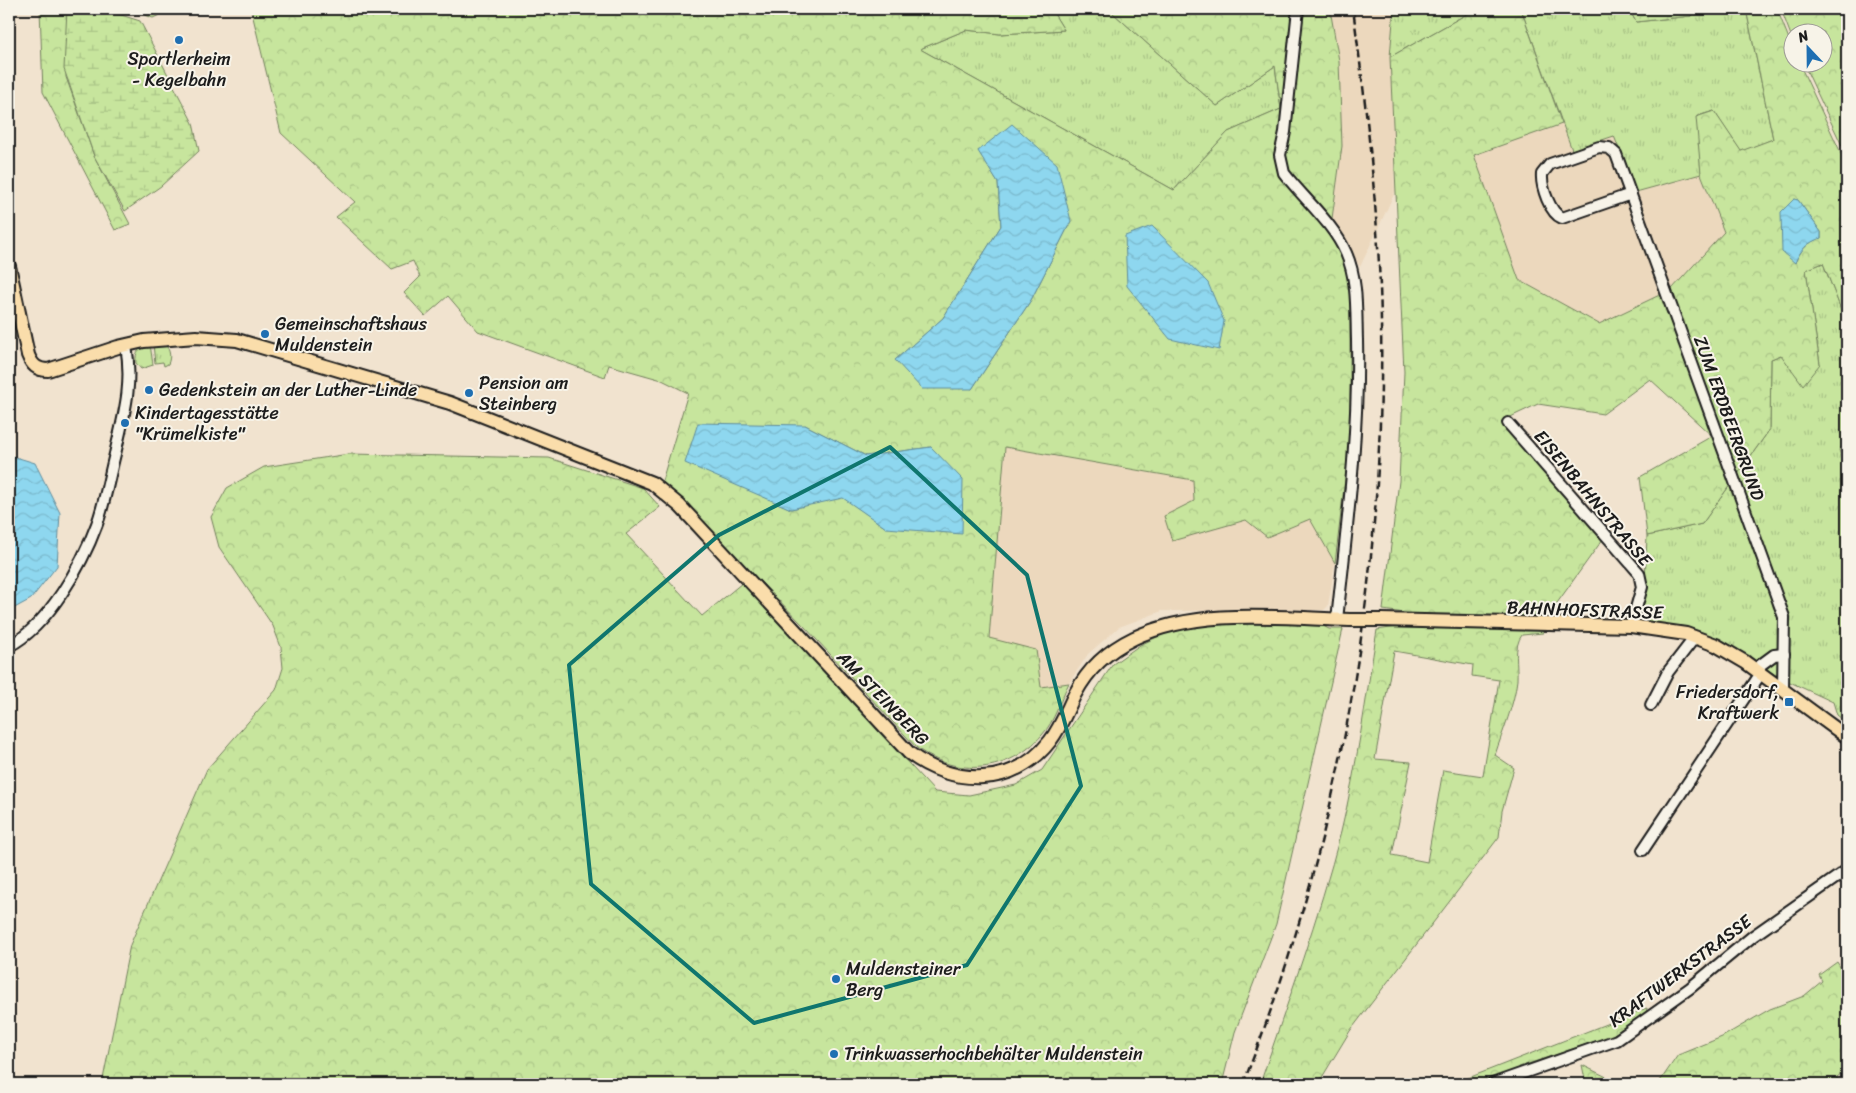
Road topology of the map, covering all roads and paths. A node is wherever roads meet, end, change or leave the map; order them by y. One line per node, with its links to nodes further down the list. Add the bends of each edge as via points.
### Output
1 (1298, 9): 6 (street, via 1280,167 1334,233 1346,253 1354,278 1358,412)
2 (1631, 194): 2 (street, ZUM ERDBEERGRUND, via 1616,154 1606,147 1599,146 1550,164 1542,174 1553,212 1562,218); 11 (street, ZUM ERDBEERGRUND, via 1784,617)
3 (9, 266): 4 (main road, AM STEINBERG, via 26,350 34,366 48,370)
4 (126, 345): 6 (main road, AM STEINBERG, via 185,338 243,342 432,397 633,474 665,492 909,753 934,769 954,776 994,776 1029,761 1056,732 1088,672 1106,655 1137,637 1165,626 1202,618); 10 (street, via 130,373 128,403 97,524 84,554 46,616)
5 (1508, 423): 8 (street, EISENBAHNSTRASSE, via 1639,573 1642,587)
6 (1337, 620): 7 (main road, AM STEINBERG)
7 (1350, 620): 8 (main road, BAHNHOFSTRASSE, bridge)
8 (1631, 626): 9 (main road, BAHNHOFSTRASSE)
9 (1695, 637): 12 (main road, BAHNHOFSTRASSE, via 1716,645); 14 (street, via 1668,672)
10 (9, 646)
11 (1784, 654): 12 (street, via 1774,655); 13 (street, ZUM ERDBEERGRUND)
12 (1758, 671): 13 (main road, BAHNHOFSTRASSE); 16 (street)
13 (1784, 689): 15 (main road, BAHNHOFSTRASSE)
14 (1652, 704)
15 (1847, 737)
16 (1643, 850)
17 (1847, 870): 18 (street, KRAFTWERKSTRASSE, via 1753,936 1690,988 1616,1040)
18 (1492, 1084)

